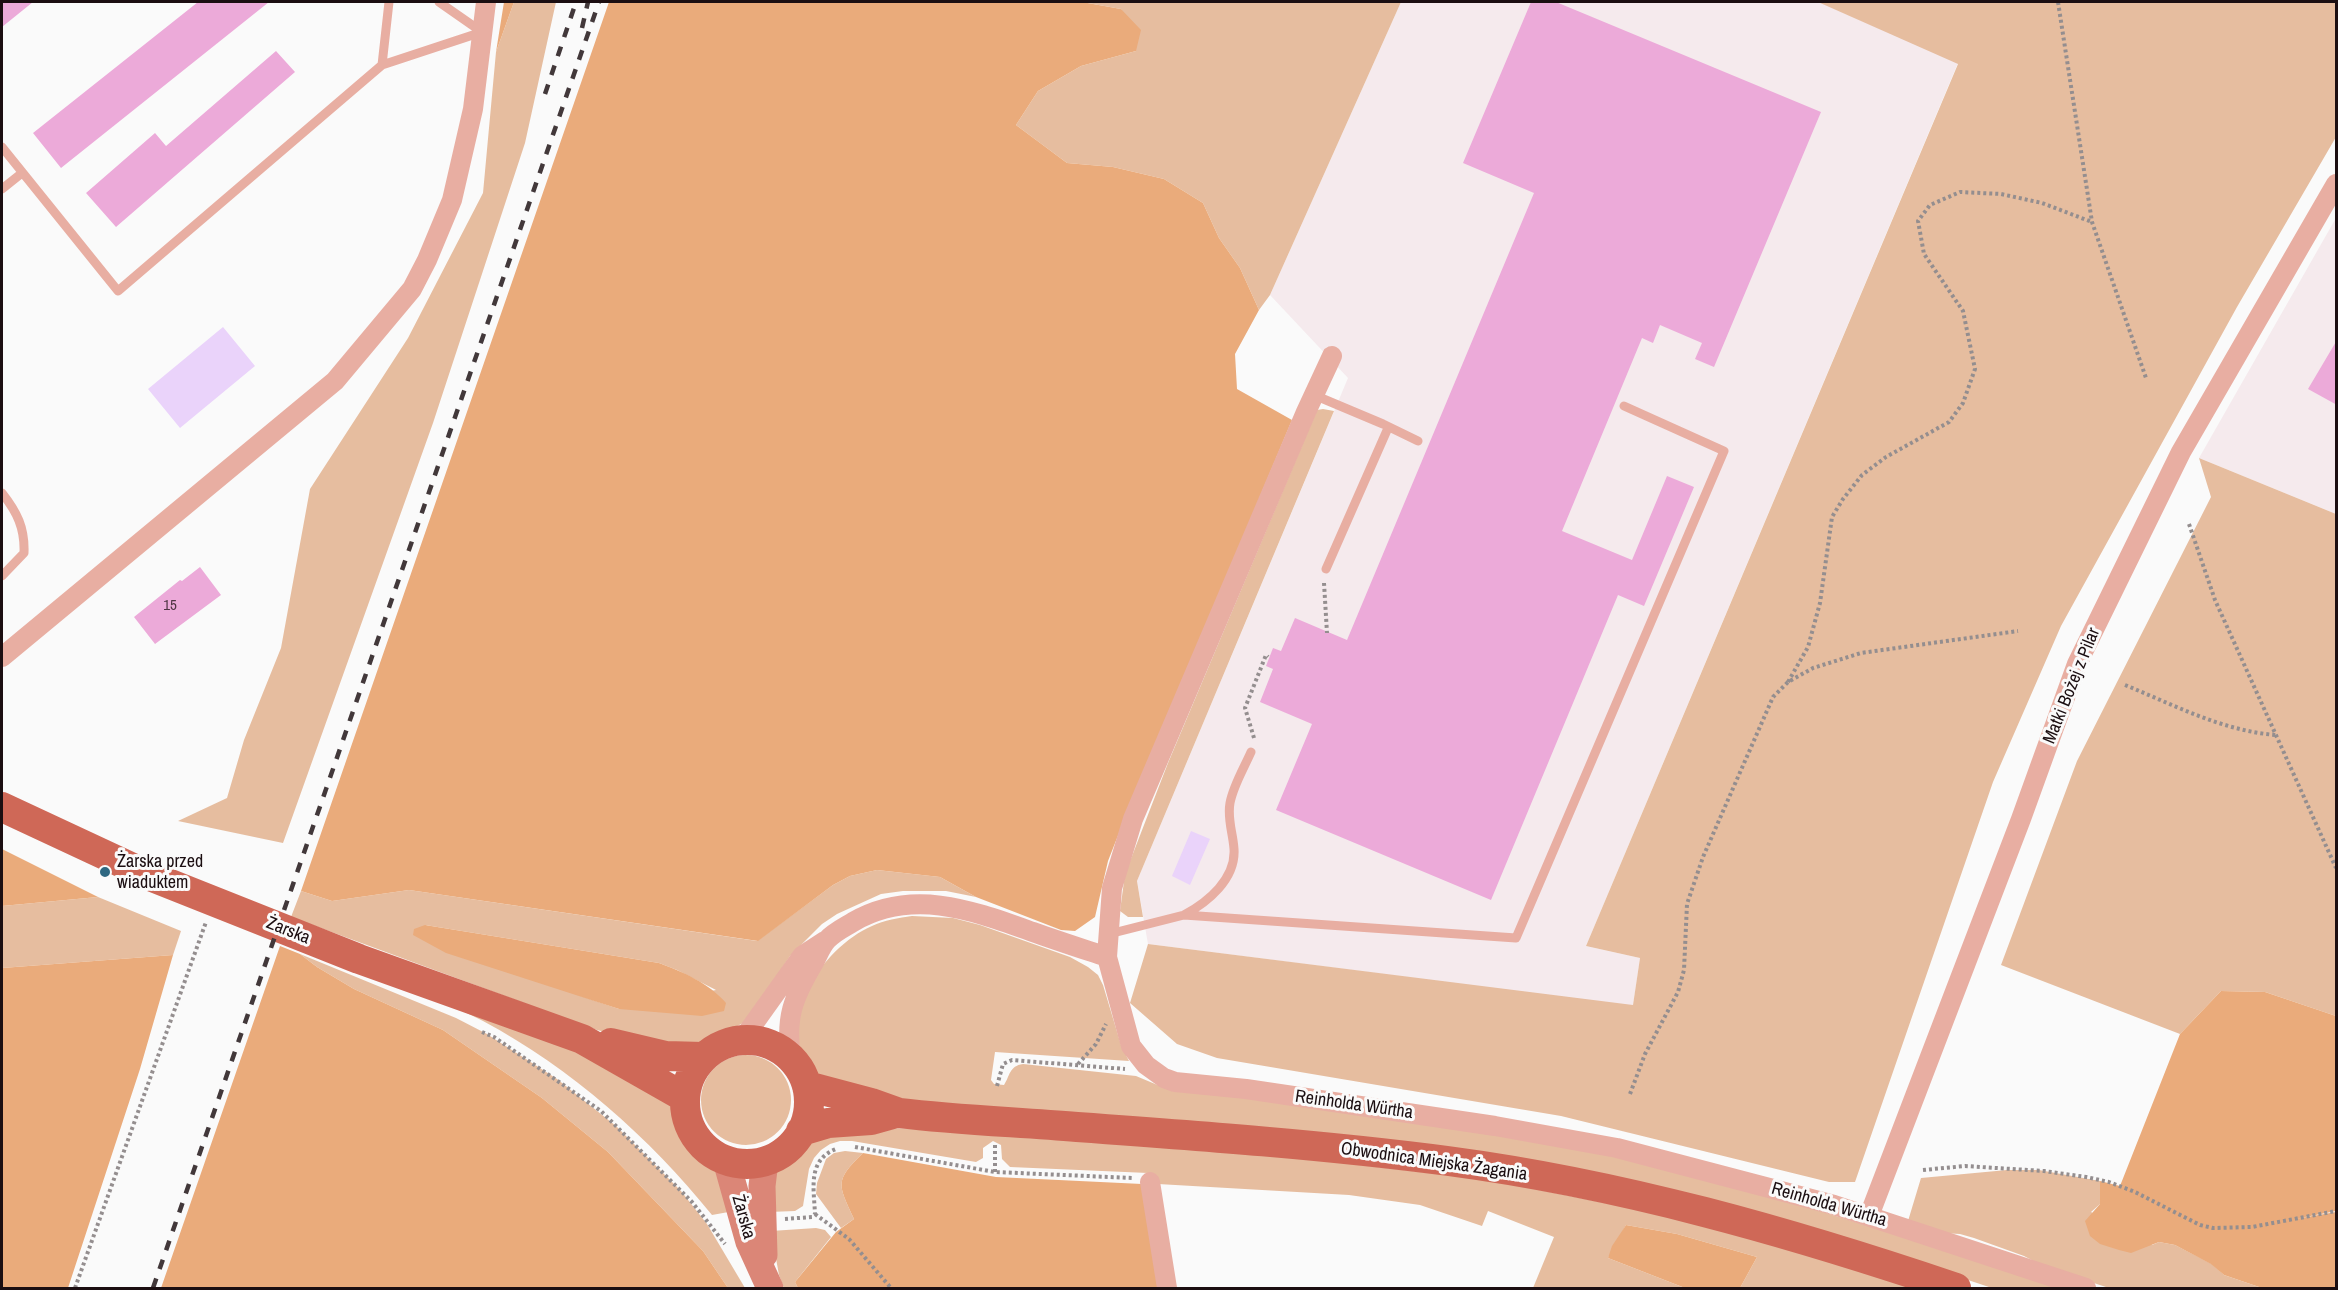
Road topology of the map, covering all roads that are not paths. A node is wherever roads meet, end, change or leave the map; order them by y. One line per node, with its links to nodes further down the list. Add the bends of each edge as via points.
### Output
1 (389, 2): 5 (lane)
2 (439, 2): 4 (lane)
3 (486, 2): 4 (street)
4 (482, 32): 5 (lane); 19 (street, via 473,109 452,200 412,289 335,381)
5 (382, 65): 7 (lane, via 118,291)
6 (2, 147): 7 (lane)
7 (22, 173): 9 (lane)
8 (2337, 184): 37 (street, Matki Bożej z Pilar, via 2181,452 2077,664)
9 (2, 189)
10 (1332, 356): 11 (street)
11 (1314, 395): 13 (lane); 23 (street, via 1133,819 1112,888)
12 (1624, 406): 22 (lane, via 1724,451 1516,938)
13 (1389, 428): 14 (lane); 17 (lane)
14 (1418, 441)
15 (2, 493): 18 (lane, via 16,511 24,536 24,553)
16 (2, 561): 18 (lane)
17 (1326, 569)
18 (5, 573)
19 (2, 657)
20 (1251, 752): 22 (lane, via 1230,802 1234,866 1204,904)
21 (2, 807): 26 (main road, Żarska, via 213,901 359,959)
22 (1184, 915): 23 (lane)
23 (1109, 934): 25 (street)
24 (827, 940): 25 (street, via 869,913 918,903 981,913); 27 (street, via 802,956); 29 (street, via 797,991 789,1014)
25 (1107, 957): 37 (street, Reinholda Würtha, via 1131,1046 1146,1065 1176,1082 1246,1089 1617,1148)
26 (582, 1039): 28 (main road, Żarska, via 666,1056); 31 (main road, Żarska)
27 (742, 1040): 28 (main road, via 721,1045); 29 (main road, via 769,1044)
28 (703, 1057): 31 (main road, via 690,1076)
29 (791, 1058): 30 (main road)
30 (807, 1086): 32 (main road, Obwodnica Miejska Żagania); 33 (main road, via 808,1109)
31 (684, 1097): 34 (main road, via 690,1129 699,1143)
32 (899, 1113): 33 (main road, Obwodnica Miejska Żagania); 40 (main road, Obwodnica Miejska Żagania, via 1297,1144 1508,1170 1732,1219)
33 (801, 1131): 35 (main road, via 786,1150)
34 (726, 1160): 35 (main road, via 752,1164); 38 (street, Żarska, via 749,1242)
35 (765, 1161): 38 (street, Żarska, via 762,1186)
36 (1150, 1182): 39 (street)
37 (1869, 1216): 41 (street, Reinholda Würtha)
38 (766, 1280)
39 (1167, 1288)
40 (1956, 1288)
41 (2086, 1288)

